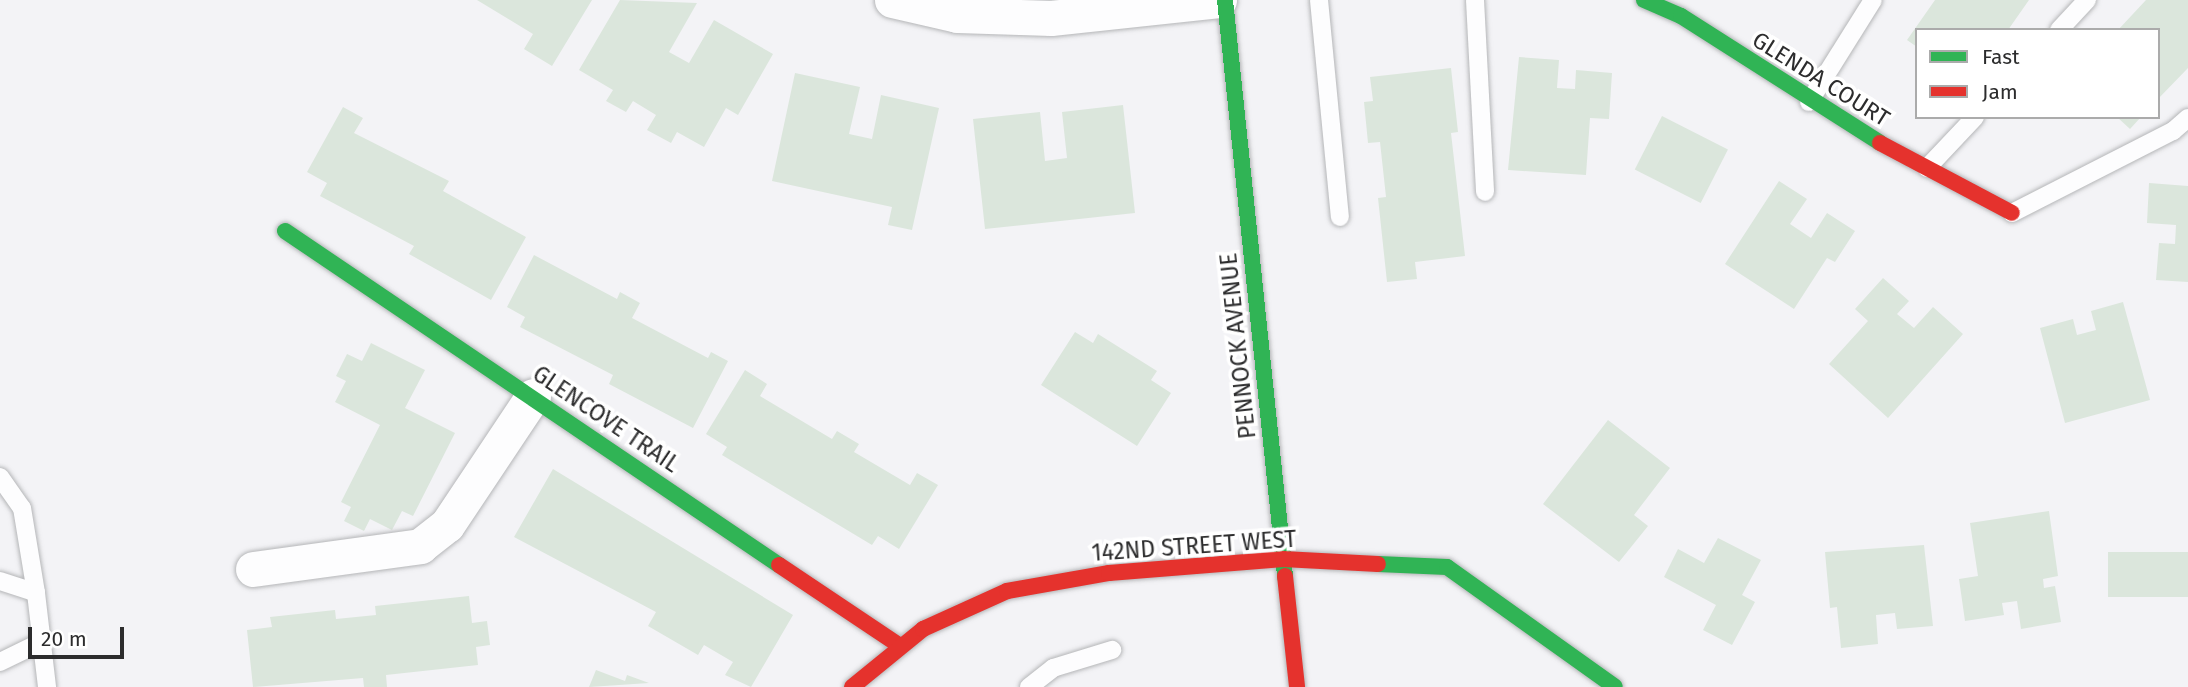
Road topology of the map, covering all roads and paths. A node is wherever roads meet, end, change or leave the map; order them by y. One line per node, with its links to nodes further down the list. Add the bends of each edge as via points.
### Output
1 (892, 0): 2 (street, via 957,15 1051,18)
2 (1219, 0)
3 (1225, 0): 21 (street, PENNOCK AVENUE)
4 (1318, 0): 17 (lane)
5 (1475, 0): 15 (lane)
6 (1644, 0): 9 (street, GLENDA COURT)
7 (1873, 0): 11 (lane)
8 (2087, 0): 10 (lane)
9 (1686, 8): 11 (street, GLENDA COURT)
10 (2061, 28)
11 (1809, 102): 14 (street, GLENDA COURT)
12 (2188, 118): 16 (lane, via 2173,131)
13 (1973, 119): 14 (lane)
14 (1927, 168): 16 (street, GLENDA COURT)
15 (1485, 192)
16 (2012, 213)
17 (1339, 217)
18 (285, 231): 19 (street, GLENCOVE TRAIL)
19 (533, 396): 22 (street, via 447,525 420,546); 26 (street, GLENCOVE TRAIL)
20 (0, 477): 24 (lane, via 22,508)
21 (1283, 559): 26 (street, 142ND STREET WEST, via 1031,586 969,606); 32 (street, PENNOCK AVENUE); 33 (street, 142ND STREET WEST, via 1447,567)
22 (253, 569)
23 (0, 581): 24 (lane)
24 (36, 593): 25 (lane)
25 (41, 642): 28 (lane); 29 (lane)
26 (900, 646): 30 (street, 142ND STREET WEST)
27 (1112, 650): 31 (lane, via 1053,668)
28 (0, 662)
29 (47, 687)
30 (852, 687)
31 (1029, 687)
32 (1297, 687)
33 (1615, 687)

